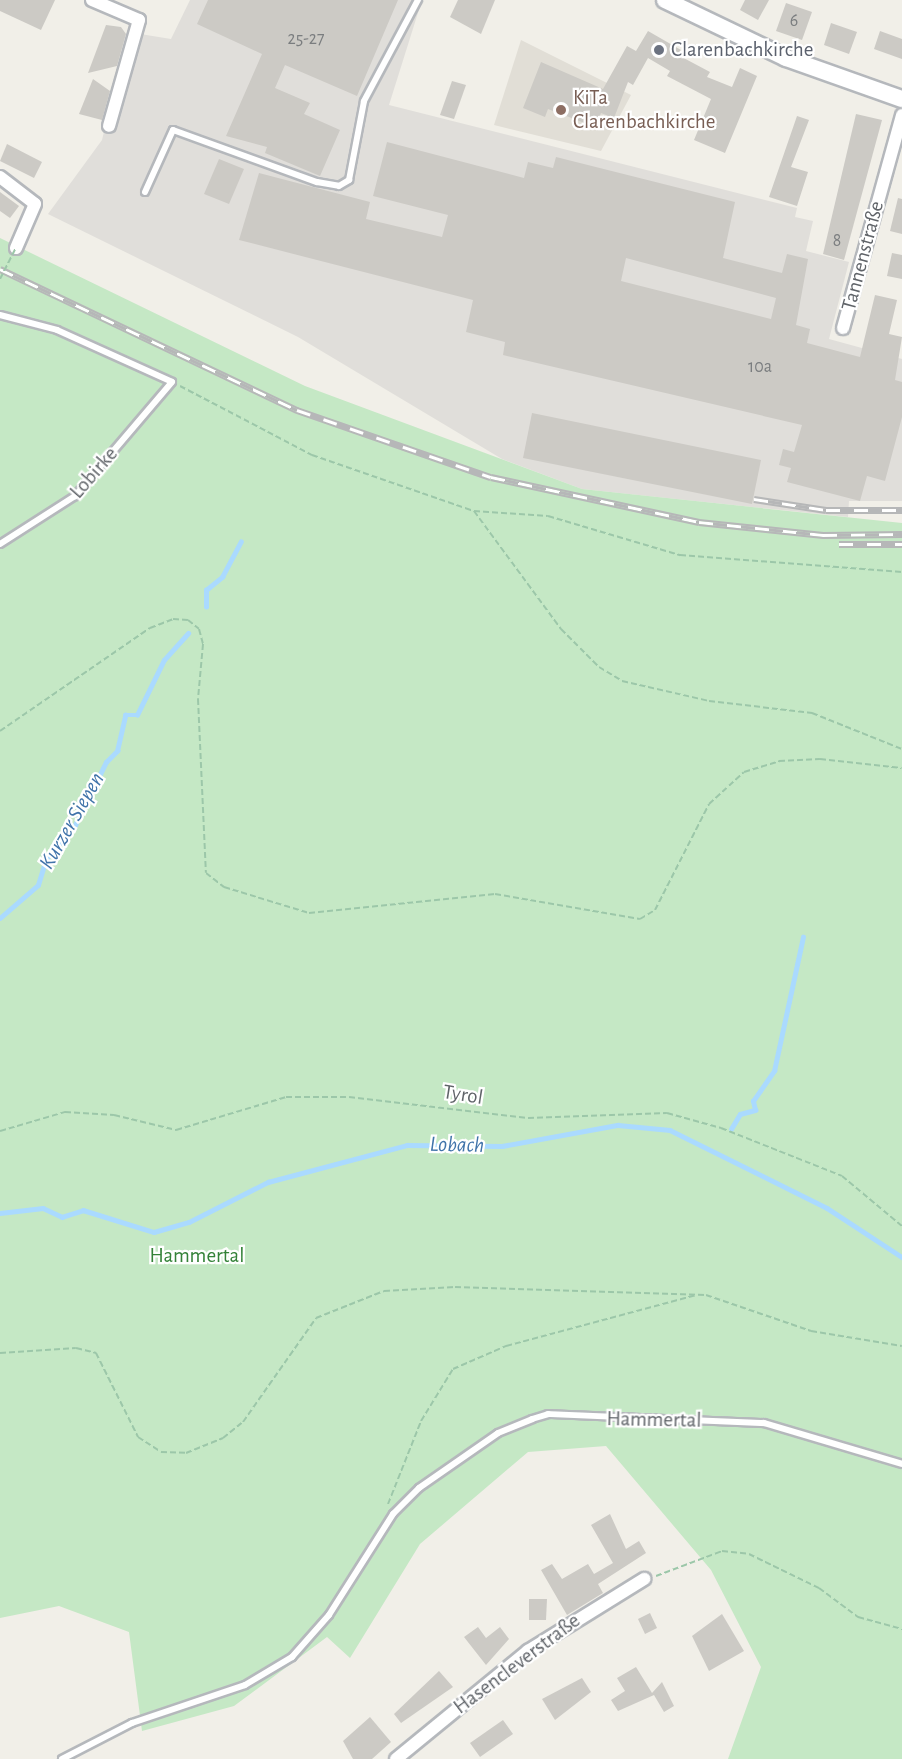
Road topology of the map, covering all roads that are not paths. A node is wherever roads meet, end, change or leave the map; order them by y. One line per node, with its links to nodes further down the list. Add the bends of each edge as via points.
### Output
1 (92, 0): 6 (street, via 139,20)
2 (418, 0): 8 (lane, via 364,101 349,180 339,186 317,182 173,130)
3 (665, 0): 4 (main road, via 786,58)
4 (902, 99)
5 (902, 115): 11 (street, Tannenstraße)
6 (109, 126)
7 (0, 177): 9 (street, via 35,204)
8 (145, 192)
9 (16, 248)
10 (0, 315): 12 (lane, Lobirke, via 57,330 172,382 75,496)
11 (843, 328)
12 (0, 544)
13 (902, 1464): 15 (lane, Hammertal, via 764,1423 548,1414 532,1419 498,1433 419,1488 393,1514 329,1615 292,1657 245,1685 132,1723)
14 (644, 1580): 16 (street, Hasencleverstraße, via 528,1651)
15 (62, 1759)
16 (396, 1759)

